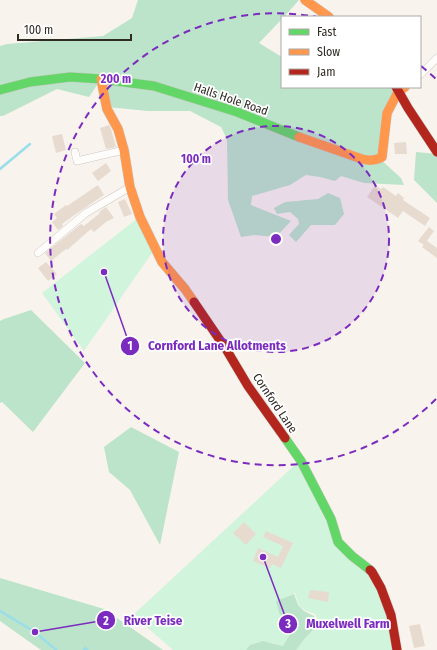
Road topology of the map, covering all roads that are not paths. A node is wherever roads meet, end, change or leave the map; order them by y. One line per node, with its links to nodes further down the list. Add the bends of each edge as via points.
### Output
1 (305, 0): 2 (street)
2 (328, 16)
3 (437, 58): 4 (street)
4 (421, 74)
5 (101, 79): 6 (street, Halls Hole Road, via 154,86 238,112 308,141 371,161 382,157 387,113); 7 (street, Halls Hole Road, via 70,77 30,82); 8 (street, Cornford Lane, via 107,109 118,129)
6 (400, 89): 10 (street, via 408,108)
7 (0, 90)
8 (124, 150): 9 (street, via 77,161); 11 (street, Cornford Lane)
9 (75, 152)
10 (437, 152)
11 (130, 187): 12 (street, via 86,213); 13 (street, Cornford Lane, via 140,217 162,262 189,295 301,461 331,519 338,542 372,572 391,615)
12 (38, 253)
13 (397, 650)

